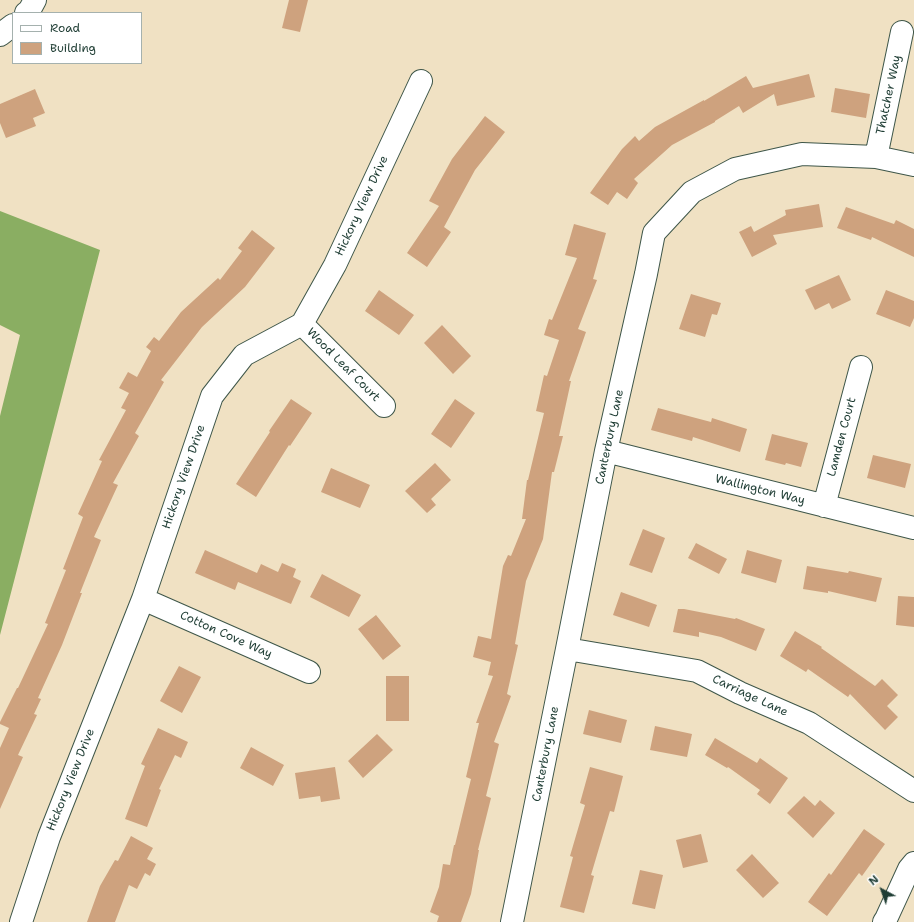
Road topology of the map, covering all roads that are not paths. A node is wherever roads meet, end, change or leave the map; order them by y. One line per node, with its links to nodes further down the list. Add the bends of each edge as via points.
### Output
1 (35, 0): 2 (street)
2 (27, 12)
3 (12, 26): 5 (street)
4 (902, 32): 7 (street, Thatcher Way)
5 (0, 35)
6 (421, 81): 9 (street, Hickory View Drive, via 335,265)
7 (876, 157): 8 (street, Canterbury Lane); 12 (street, Canterbury Lane, via 802,154 735,169 692,192 659,227 654,233)
8 (914, 165)
9 (302, 324): 11 (street, Wood Leaf Court); 15 (street, Hickory View Drive, via 244,355 212,396)
10 (861, 367): 13 (street, Lamden Court)
11 (384, 406)
12 (606, 451): 13 (street, Wallington Way); 16 (street, Canterbury Lane)
13 (824, 506): 14 (street, Wallington Way)
14 (914, 528)
15 (143, 599): 17 (street, Cotton Cove Way); 21 (street, Hickory View Drive, via 49,837)
16 (567, 649): 18 (street, Carriage Lane, via 698,671 740,694 809,723); 22 (street, Canterbury Lane)
17 (309, 672)
18 (914, 791)
19 (914, 863): 20 (street)
20 (886, 921)
21 (21, 922)
22 (512, 922)

